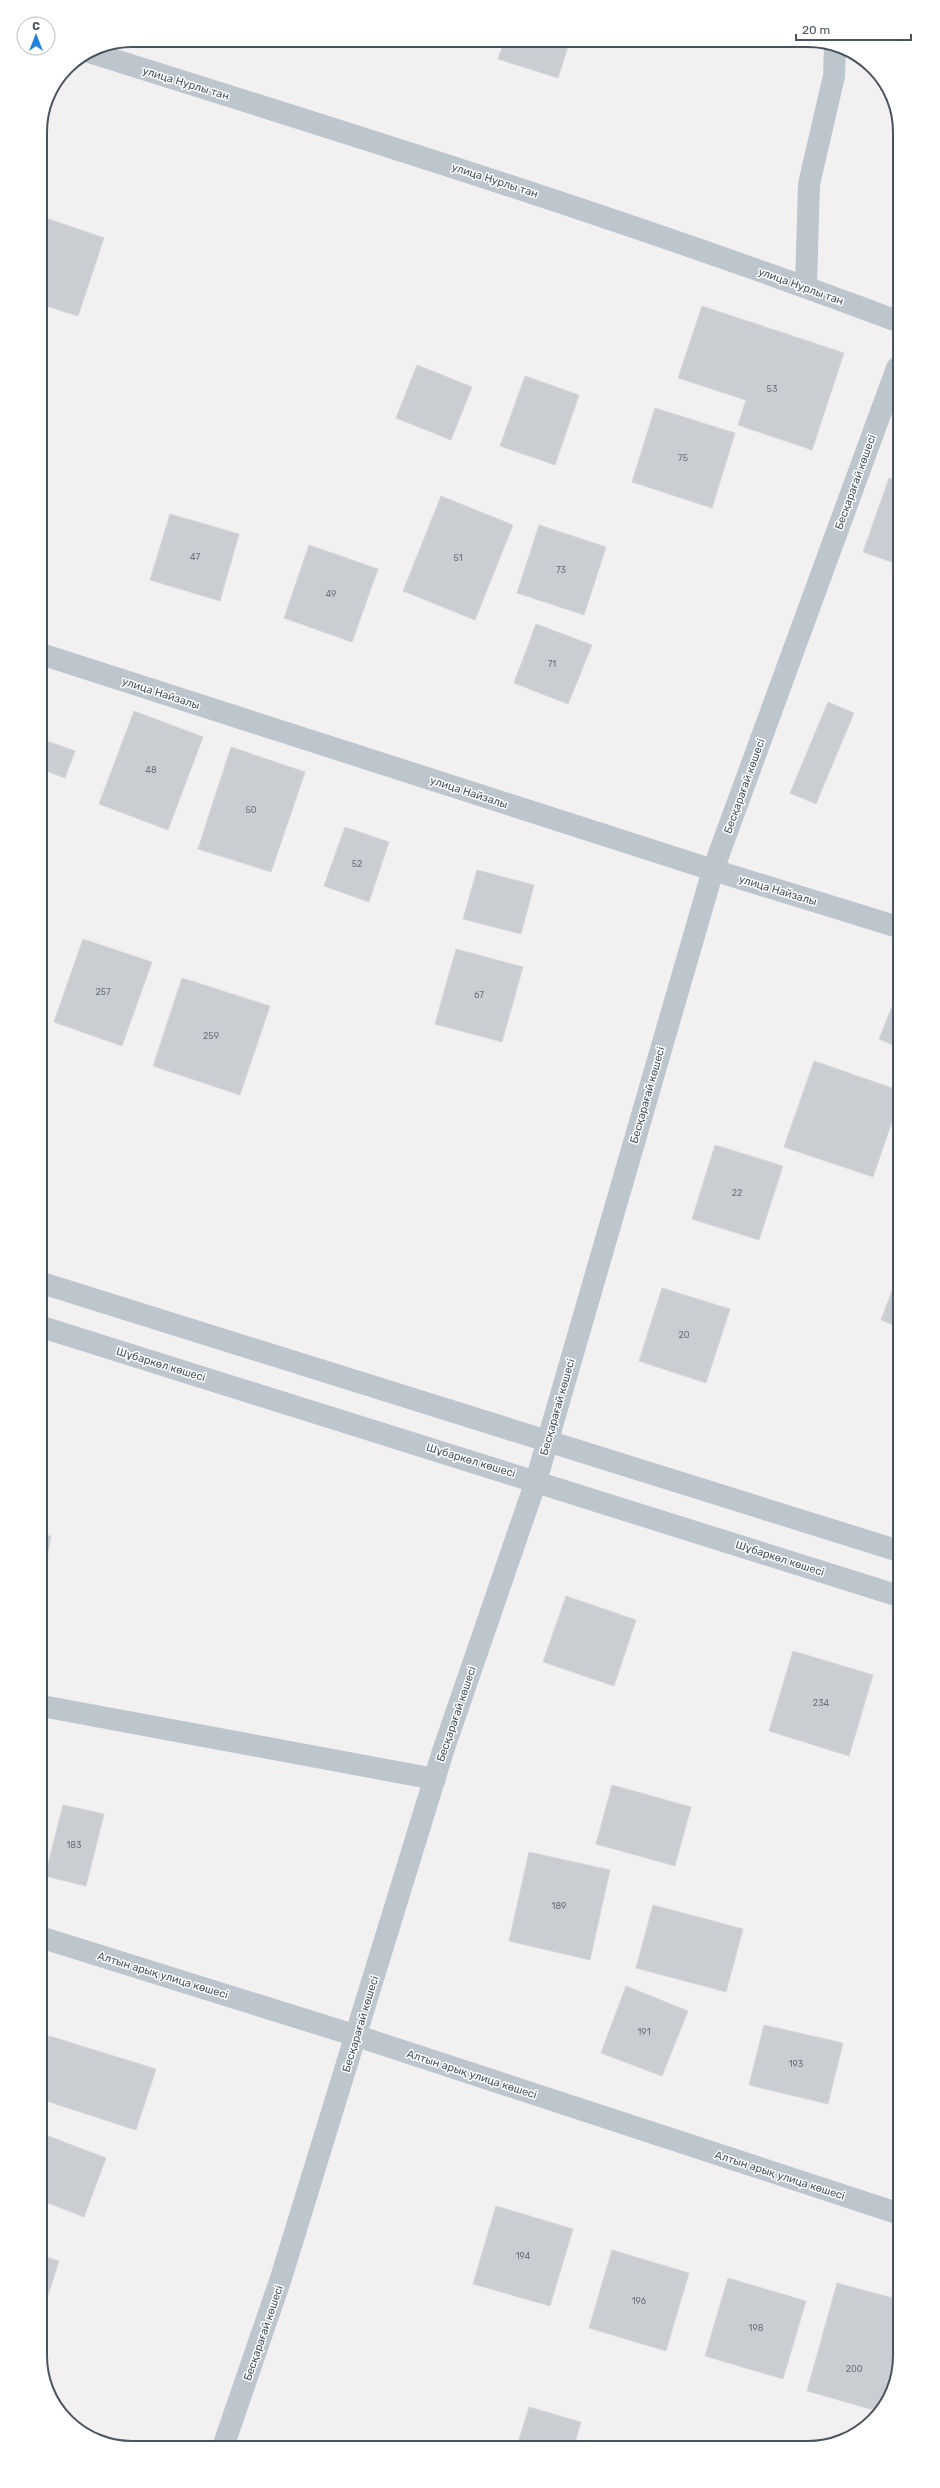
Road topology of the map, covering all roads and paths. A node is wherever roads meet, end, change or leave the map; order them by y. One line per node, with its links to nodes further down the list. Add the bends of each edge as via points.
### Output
1 (835, 51): 3 (street, via 834,76 808,184)
2 (96, 54): 3 (street, улица Нурлы тан, via 496,180)
3 (806, 286): 4 (street, улица Нурлы тан)
4 (893, 319)
5 (893, 379): 7 (street, Бесқарағай көшесі)
6 (47, 656): 7 (street, улица Найзалы)
7 (713, 870): 8 (street, улица Найзалы); 11 (street, Бесқарағай көшесі)
8 (893, 925)
9 (47, 1285): 11 (street)
10 (47, 1329): 12 (street, Шұбаркөл көшесі)
11 (548, 1441): 12 (street, Бесқарағай көшесі); 13 (street)
12 (536, 1481): 14 (street, Шұбаркөл көшесі); 16 (street, Бесқарағай көшесі)
13 (893, 1549)
14 (893, 1594)
15 (47, 1707): 16 (street)
16 (434, 1779): 18 (street, Бесқарағай көшесі)
17 (47, 1939): 18 (street, Алтын арық улица көшесі)
18 (356, 2036): 19 (street, Алтын арық улица көшесі); 20 (street, Бесқарағай көшесі, via 281,2278)
19 (893, 2212)
20 (225, 2441)

